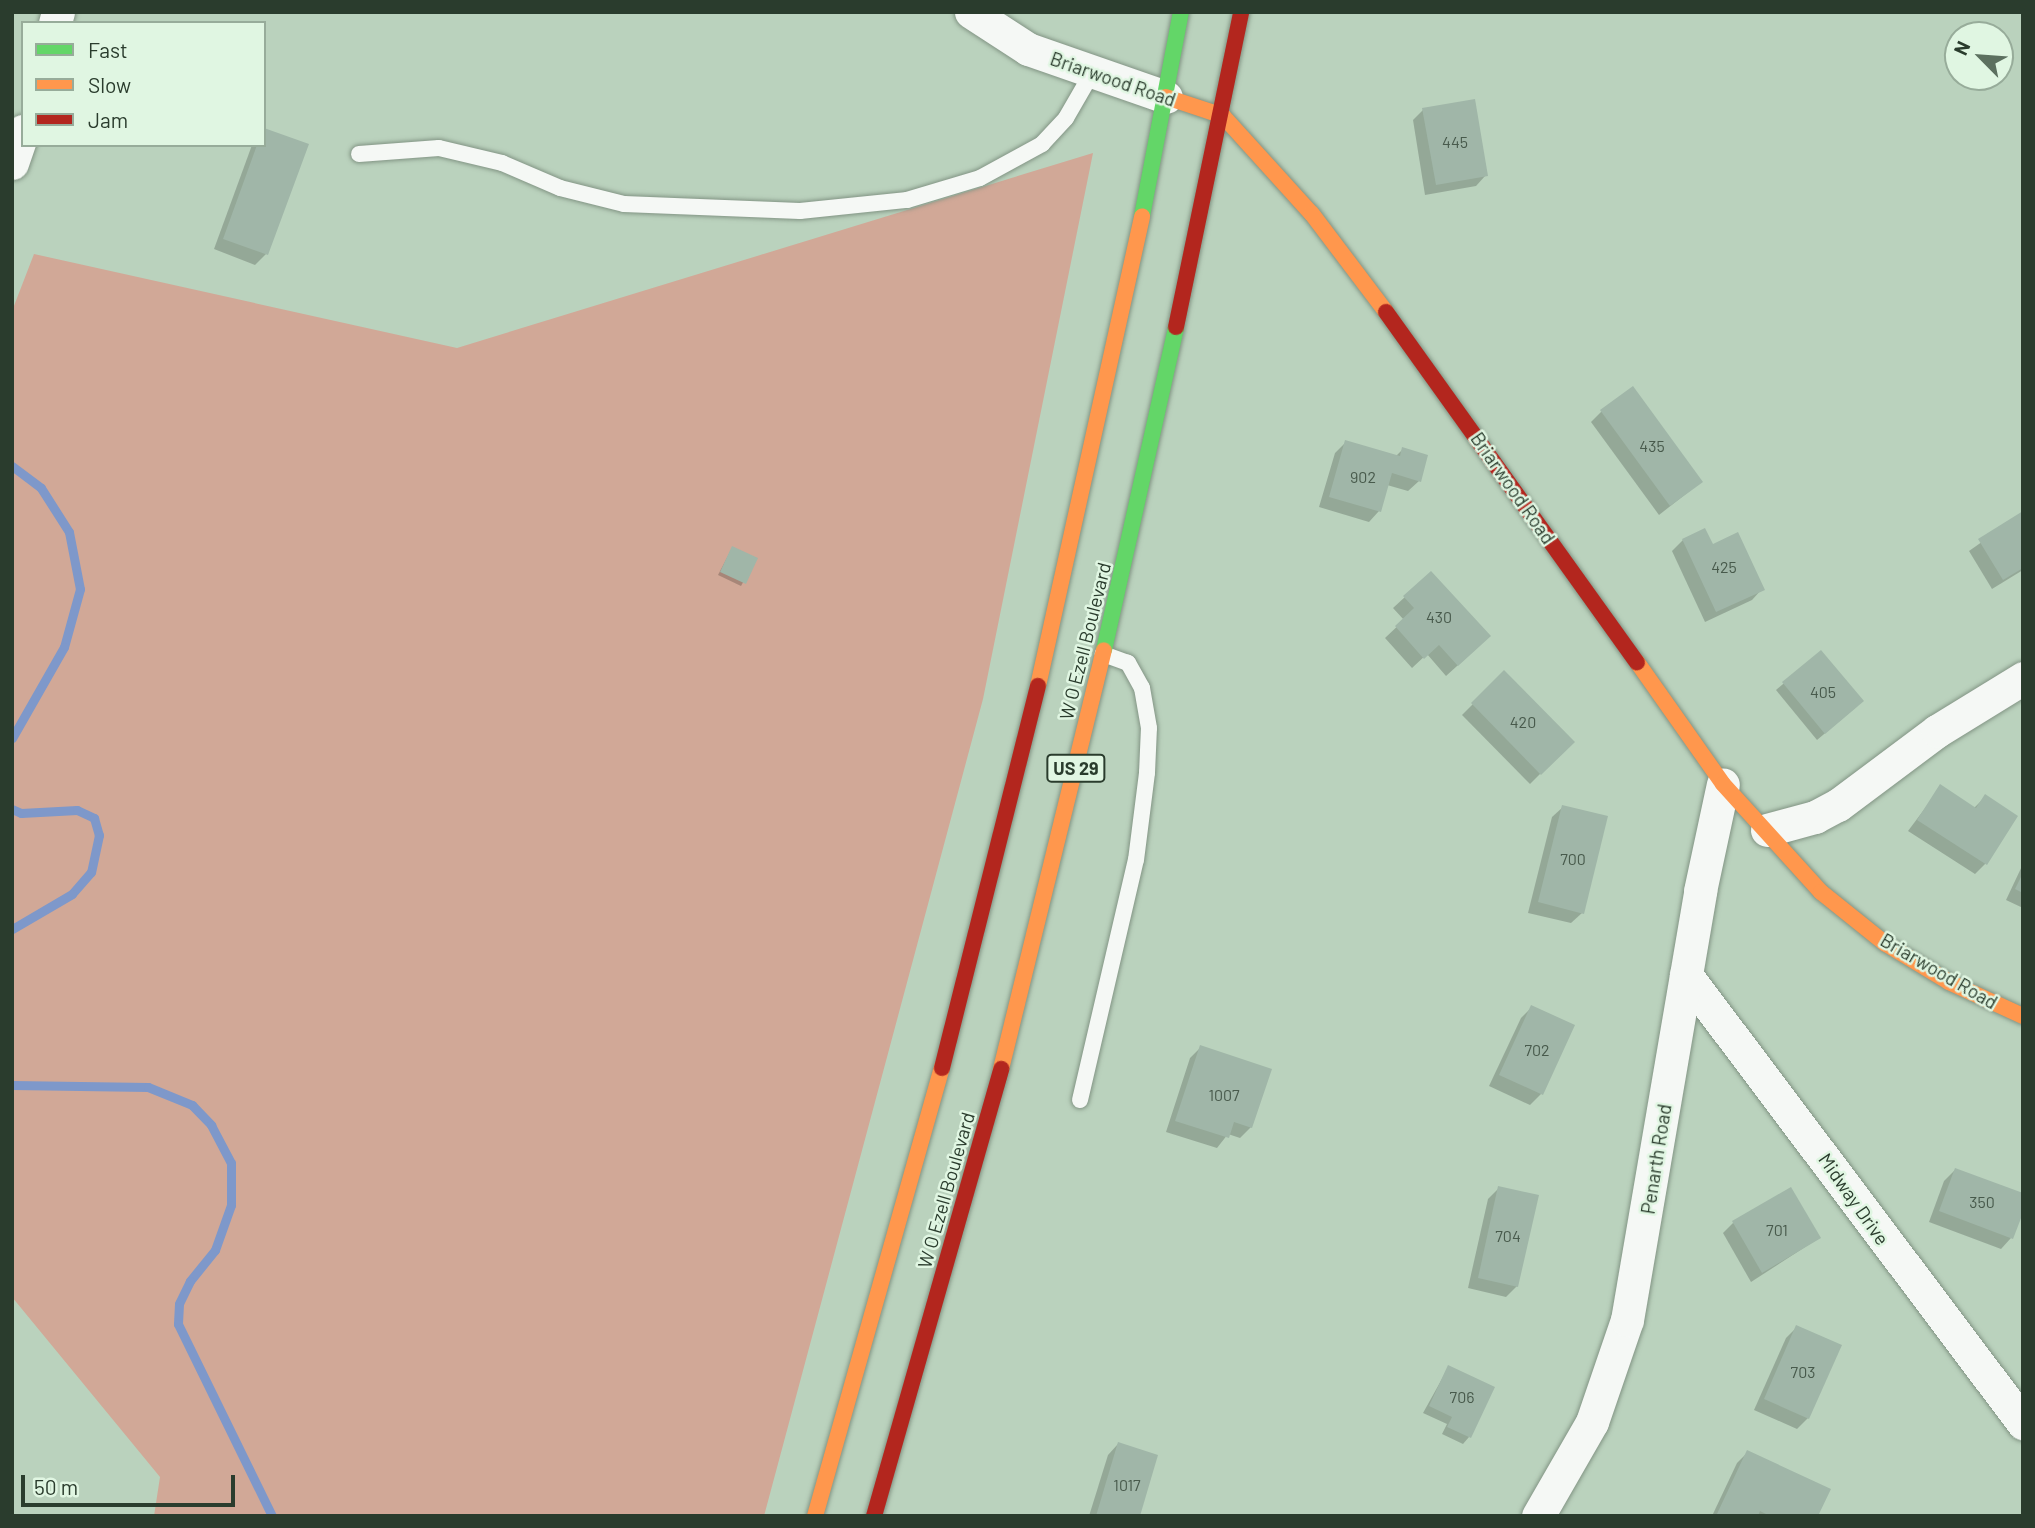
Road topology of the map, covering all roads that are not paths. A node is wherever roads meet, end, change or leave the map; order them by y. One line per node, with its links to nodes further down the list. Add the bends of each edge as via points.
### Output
1 (971, 12): 4 (street, Briarwood Road, via 1028,50)
2 (1181, 12): 5 (main road, W O Ezell Boulevard / US 29)
3 (1241, 12): 6 (main road, W O Ezell Boulevard / US 29)
4 (1092, 74): 5 (street, Briarwood Road); 8 (lane, via 1066,118 1042,144 980,178 907,200 800,211 624,204 560,188 502,163 439,148)
5 (1166, 97): 6 (main road, Briarwood Road); 10 (main road, W O Ezell Boulevard / US 29, via 1117,344)
6 (1223, 116): 11 (main road, W O Ezell Boulevard / US 29); 13 (main road, Briarwood Road, via 1312,214 1450,397)
7 (21, 137): 9 (street)
8 (359, 154)
9 (12, 163)
10 (1051, 634): 11 (main road, via 1079,636); 19 (main road, W O Ezell Boulevard / US 29, via 948,1050)
11 (1105, 646): 17 (lane, via 1128,663 1138,679 1149,728 1147,773 1136,860); 20 (main road, W O Ezell Boulevard / US 29, via 979,1153)
12 (2023, 678): 14 (street, via 1937,731 1838,805 1815,817)
13 (1723, 784): 14 (main road, Briarwood Road); 15 (street, Penarth Road)
14 (1767, 830): 16 (main road, Briarwood Road, via 1821,892 1886,944 1949,982)
15 (1686, 975): 18 (street, Midway Drive); 21 (street, Penarth Road, via 1628,1320 1592,1422)
16 (2023, 1016)
17 (1080, 1100)
18 (2023, 1423)
19 (815, 1516)
20 (874, 1516)
21 (1538, 1516)

